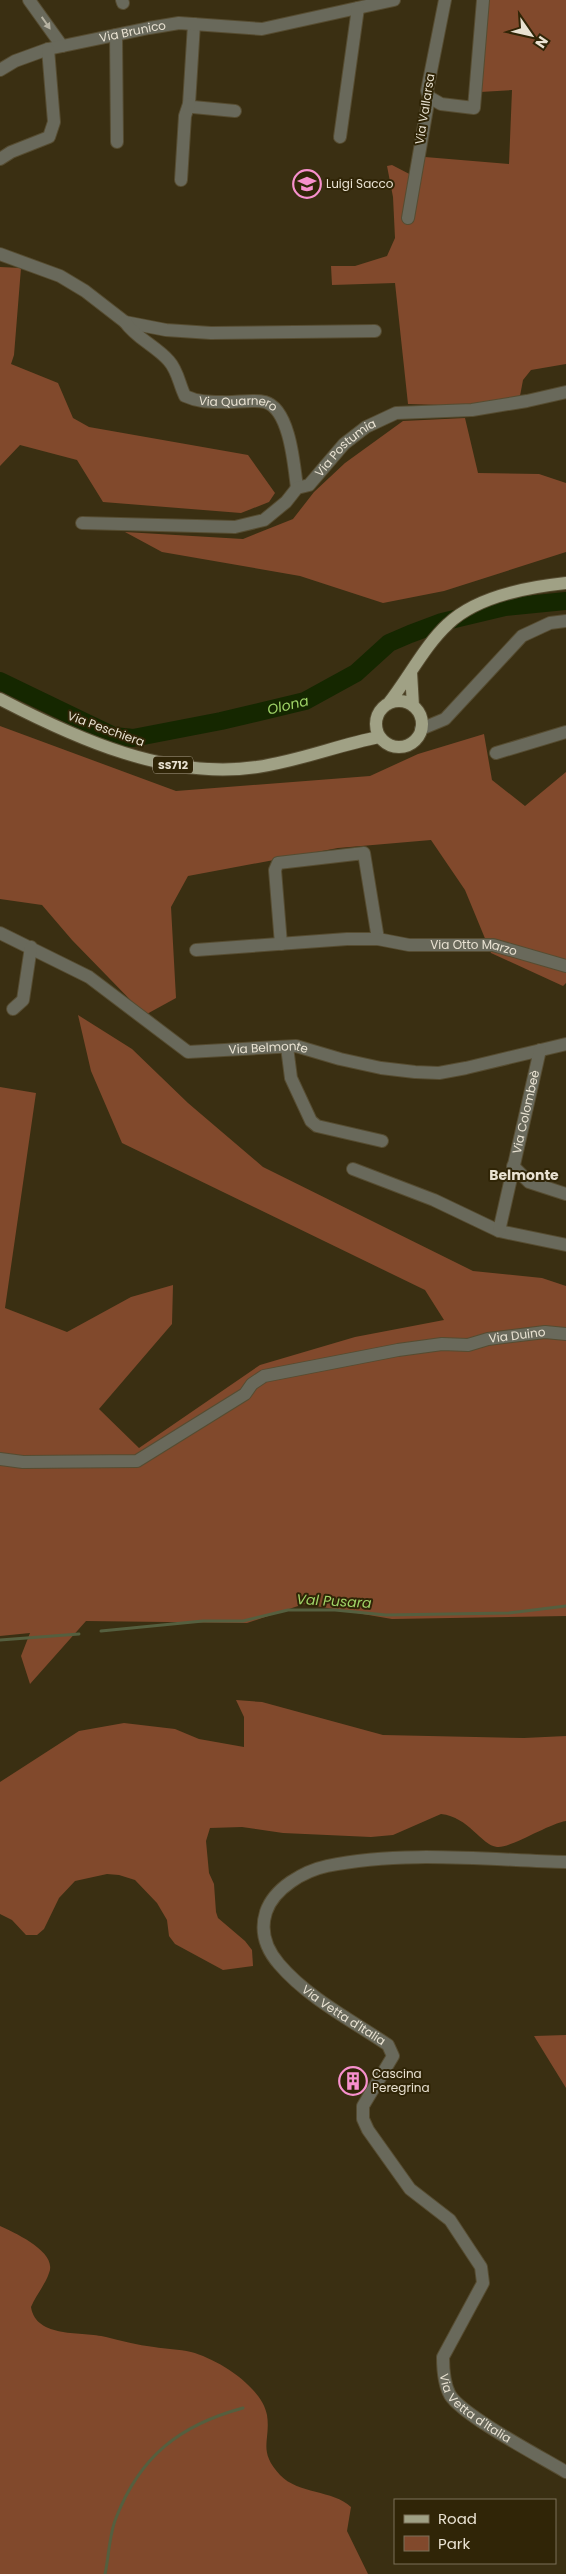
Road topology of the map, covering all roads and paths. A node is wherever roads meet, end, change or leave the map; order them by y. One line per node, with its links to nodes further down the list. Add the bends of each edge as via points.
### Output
1 (29, 0): 8 (street, one-way to 8)
2 (394, 0): 5 (street, Via Brunico)
3 (445, 0): 11 (street, Via Vallarsa, via 427,91)
4 (483, 0): 11 (street, via 474,108 441,104)
5 (358, 8): 6 (street, Via Brunico, via 262,29); 14 (street)
6 (194, 24): 7 (street, Via Brunico, via 179,23); 12 (street)
7 (116, 35): 8 (street, Via Brunico); 15 (street)
8 (62, 46): 9 (street, Via Brunico)
9 (48, 49): 10 (street, Via Brunico); 16 (street, via 54,122 49,137)
10 (0, 70)
11 (429, 98): 18 (street, Via Vallarsa)
12 (188, 104): 13 (street); 17 (street)
13 (235, 111)
14 (340, 136)
15 (117, 142)
16 (0, 159)
17 (181, 180)
18 (408, 218)
19 (0, 254): 20 (street, Via Quarnero, via 60,276)
20 (125, 322): 21 (street, Via Quarnero, via 166,330 210,333); 23 (street, Via Quarnero, via 132,332 168,360 176,371 185,396 196,402 263,401 273,405 279,411 293,459)
21 (375, 331)
22 (566, 392): 23 (street, Via Postumia, via 472,410 396,412 366,427 344,444 309,485)
23 (297, 488): 24 (street, Via Postumia, via 264,520 235,527)
24 (82, 523)
25 (566, 583): 27 (main road, SS712, via 534,586 482,602 448,623)
26 (566, 621): 32 (street, via 550,623 522,636 445,719)
27 (410, 672): 29 (main road, Via Peschiera / SS712); 30 (main road)
28 (0, 699): 35 (main road, Via Peschiera / SS712, via 92,741 178,766 216,769 257,767)
29 (388, 704): 30 (main road, via 401,701); 31 (main road, Via Peschiera / SS712)
30 (413, 706): 32 (main road)
31 (376, 720): 34 (main road); 35 (main road, Via Peschiera / SS712)
32 (421, 724): 34 (main road, via 415,741 403,747 389,746)
33 (566, 732): 36 (street)
34 (379, 737): 35 (main road, Via Peschiera / SS712)
35 (354, 741)
36 (496, 753)
37 (0, 933): 40 (street, Via Belmonte)
38 (378, 939): 39 (street, Via Otto Marzo); 39 (street, via 364,853 278,863 275,870); 42 (street, Via Otto Marzo, via 409,945 494,945)
39 (281, 944): 41 (street, Via Otto Marzo)
40 (30, 947): 43 (street, via 23,1000); 45 (street, Via Belmonte, via 89,977 188,1052)
41 (196, 950)
42 (566, 966)
43 (13, 1010)
44 (566, 1044): 46 (street, Via Belmonte)
45 (287, 1047): 46 (street, Via Belmonte, via 296,1046 340,1059 415,1072 466,1068); 47 (street, via 291,1078 311,1121 317,1126)
46 (540, 1050): 48 (street, Via Colombeè)
47 (382, 1141)
48 (513, 1166): 50 (street, via 529,1182); 51 (street, Via Colombeè)
49 (353, 1169): 51 (street, via 434,1200)
50 (566, 1194)
51 (499, 1231): 52 (street)
52 (566, 1244)
53 (566, 1334): 54 (street, Via Duino, via 545,1332 468,1345 442,1344 398,1350 264,1376 244,1394 137,1461 23,1462)
54 (0, 1458)
55 (566, 1862): 56 (street, Via Vetta d'Italia, via 409,1858 326,1866 290,1882 277,1894 267,1907 263,1933 278,1963 302,1988 388,2045 393,2056 363,2106 363,2119 410,2189 450,2220 482,2267 483,2283 443,2357 450,2394 463,2409)
56 (566, 2472)

